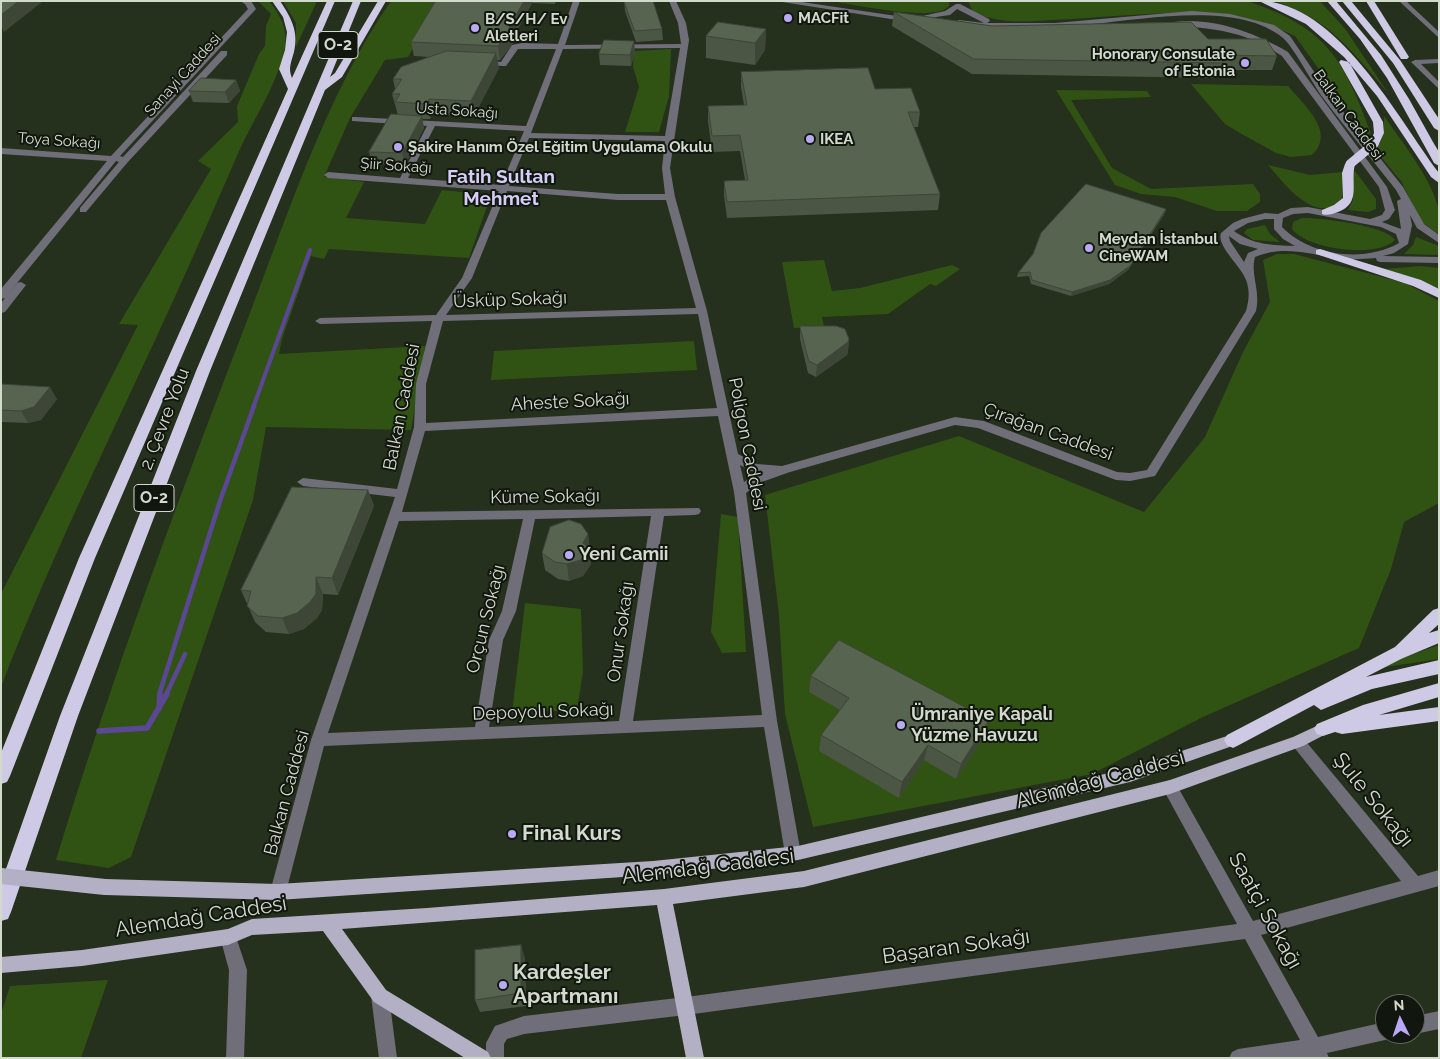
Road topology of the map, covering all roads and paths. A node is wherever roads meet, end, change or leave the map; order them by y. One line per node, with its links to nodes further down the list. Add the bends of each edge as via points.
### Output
1 (243, 1): 17 (street, via 248,2)
2 (276, 1): 37 (highway, via 291,32 284,69)
3 (332, 1): 37 (highway, 2. Çevre Yolu / O-2)
4 (357, 1): 38 (highway, 2. Çevre Yolu / O-2)
5 (382, 1): 38 (highway, via 339,75)
6 (577, 1): 33 (street, Balkan Caddesi)
7 (663, 1): 32 (street, via 675,22)
8 (779, 1): 21 (street)
9 (811, 1): 20 (street)
10 (1263, 1): 29 (highway, via 1293,13)
11 (1331, 1): 47 (highway, via 1394,82)
12 (1346, 1): 39 (highway, via 1378,37)
13 (1370, 1): 39 (highway, via 1416,77)
14 (1402, 1): 31 (street)
15 (958, 4): 20 (street, via 947,13); 24 (street); 25 (street, via 976,17)
16 (674, 5): 18 (street); 32 (street, via 684,29)
17 (252, 9): 46 (street, Sanayi Caddesi); 46 (street, Sanayi Caddesi, via 258,12 255,18)
18 (688, 11)
19 (1204, 12): 25 (street, via 1082,23); 26 (street, via 1220,20); 28 (street, via 1231,15)
20 (922, 17): 24 (street)
21 (935, 23)
22 (1156, 24): 24 (street, via 1024,30)
23 (1167, 24): 26 (street)
24 (963, 25): 25 (street); 27 (street)
25 (1004, 25)
26 (1198, 25): 30 (street)
27 (951, 26)
28 (1271, 27): 30 (street, via 1242,25); 52 (street, via 1287,38 1326,96)
29 (1324, 32): 50 (highway, via 1358,67); 54 (highway, bridge, via 1378,122 1379,133 1374,144 1350,164 1348,199 1339,208)
30 (1251, 36): 56 (street, Balkan Caddesi, via 1272,44 1285,54 1383,187 1389,204 1388,215)
31 (1439, 36)
32 (682, 46): 33 (street); 44 (street, Poligon Caddesi)
33 (560, 47): 35 (street, via 522,45 515,47 503,64); 43 (street, Balkan Caddesi)
34 (1439, 61): 36 (street, via 1415,62)
35 (474, 63)
36 (1439, 87)
37 (292, 89): 96 (highway, 2. Çevre Yolu / O-2, via 87,558)
38 (319, 90): 104 (highway, 2. Çevre Yolu / O-2, via 203,371 69,716)
39 (1422, 99): 42 (highway)
40 (355, 118): 41 (street, Usta Sokağı)
41 (432, 123): 43 (street, Usta Sokağı); 49 (street)
42 (1439, 128)
43 (527, 132): 44 (street, Usta Sokağı); 51 (street, Balkan Caddesi)
44 (669, 140): 53 (street, Poligon Caddesi, via 666,168)
45 (1, 151): 46 (street, Toya Sokağı)
46 (119, 160): 67 (street, Sanayi Caddesi); 68 (street, Sanayi Caddesi)
47 (1439, 163)
48 (328, 175): 49 (street, Şiir Sokağı)
49 (403, 180): 51 (street, Şiir Sokağı)
50 (1439, 180)
51 (503, 188): 53 (street, Şiir Sokağı, via 618,198); 70 (street, Balkan Caddesi, via 467,278)
52 (1400, 189): 58 (street, via 1407,224); 59 (street, via 1423,230)
53 (670, 197): 69 (street, Poligon Caddesi)
54 (1326, 212): 55 (street, via 1299,210); 56 (street)
55 (1279, 217): 57 (street, via 1265,216 1245,221); 61 (street, via 1277,227 1281,234)
56 (1372, 222): 58 (street, via 1393,228)
57 (1228, 231): 60 (street, via 1243,242); 65 (street, via 1224,235 1225,241)
58 (1404, 240): 63 (street, via 1392,252)
59 (1439, 240)
60 (1267, 248): 61 (street); 65 (street, Çırağan Caddesi, via 1251,255)
61 (1306, 249): 62 (street)
62 (1320, 252): 63 (street); 66 (highway, via 1417,282)
63 (1348, 256): 64 (street)
64 (1439, 260)
65 (1252, 280): 75 (street, Çırağan Caddesi, via 1255,295 1251,311 1151,473 1116,476 980,424 956,421)
66 (1439, 294)
67 (1, 296)
68 (1, 310)
69 (702, 311): 70 (street, Üsküp Sokağı); 72 (street, Poligon Caddesi)
70 (438, 319): 71 (street, Üsküp Sokağı); 73 (street, Balkan Caddesi, via 421,384)
71 (320, 321)
72 (721, 412): 73 (street, Aheste Sokağı); 74 (street, Poligon Caddesi)
73 (420, 427): 78 (street, Balkan Caddesi)
74 (732, 456): 75 (street, Çırağan Caddesi, via 755,468); 77 (street, Poligon Caddesi)
75 (786, 469): 77 (street, Çırağan Caddesi, via 755,480)
76 (303, 482): 78 (street)
77 (740, 492): 89 (street, Poligon Caddesi)
78 (402, 494): 82 (street, Balkan Caddesi)
79 (695, 511): 80 (street, Küme Sokağı)
80 (658, 512): 81 (street, Küme Sokağı); 90 (street, Onur Sokağı)
81 (530, 514): 82 (street, Küme Sokağı); 92 (street, Orçun Sokağı, via 509,611 496,640)
82 (395, 518): 93 (street, Balkan Caddesi)
83 (1439, 614): 85 (highway)
84 (1439, 636): 85 (highway)
85 (1395, 654): 94 (highway)
86 (1439, 667): 94 (highway, via 1370,683)
87 (1439, 690): 91 (highway, via 1363,712)
88 (1439, 714): 91 (highway)
89 (770, 721): 90 (street, Depoyolu Sokağı); 98 (street, Poligon Caddesi)
90 (625, 727): 92 (street, Depoyolu Sokağı)
91 (1323, 729): 95 (main road, Alemdağ Caddesi)
92 (481, 734): 93 (street, Depoyolu Sokağı)
93 (318, 740): 102 (street, Balkan Caddesi)
94 (1233, 740): 98 (main road, Alemdağ Caddesi, via 1130,776)
95 (1298, 742): 97 (main road, Alemdağ Caddesi); 101 (street, Şule Sokağı)
96 (1, 776)
97 (1170, 787): 103 (main road, Alemdağ Caddesi, via 804,878); 106 (street, Saatçi Sokağı)
98 (793, 854): 102 (main road, Alemdağ Caddesi, via 643,868)
99 (1, 876): 102 (main road, Alemdağ Caddesi, bridge, via 105,887)
100 (1439, 878): 101 (street, Başaran Sokağı)
101 (1414, 884): 106 (street, Başaran Sokağı)
102 (278, 892)
103 (664, 897): 105 (main road, Alemdağ Caddesi); 110 (main road)
104 (1, 912)
105 (327, 922): 107 (main road, Alemdağ Caddesi, via 252,927); 109 (main road)
106 (1250, 930): 110 (street, Başaran Sokağı); 114 (street, Saatçi Sokağı)
107 (228, 937): 108 (main road, Alemdağ Caddesi, via 82,958); 115 (street, via 238,970)
108 (1, 965)
109 (380, 996): 116 (street); 117 (main road)
110 (686, 1006): 118 (street, Başaran Sokağı, via 524,1024 501,1032 495,1043); 119 (main road)
111 (1439, 1020): 112 (street)
112 (1425, 1023)
113 (1375, 1035): 114 (street)
114 (1317, 1052): 120 (street)
115 (235, 1058)
116 (388, 1058)
117 (482, 1058)
118 (496, 1058)
119 (695, 1058)
120 (1238, 1058)

